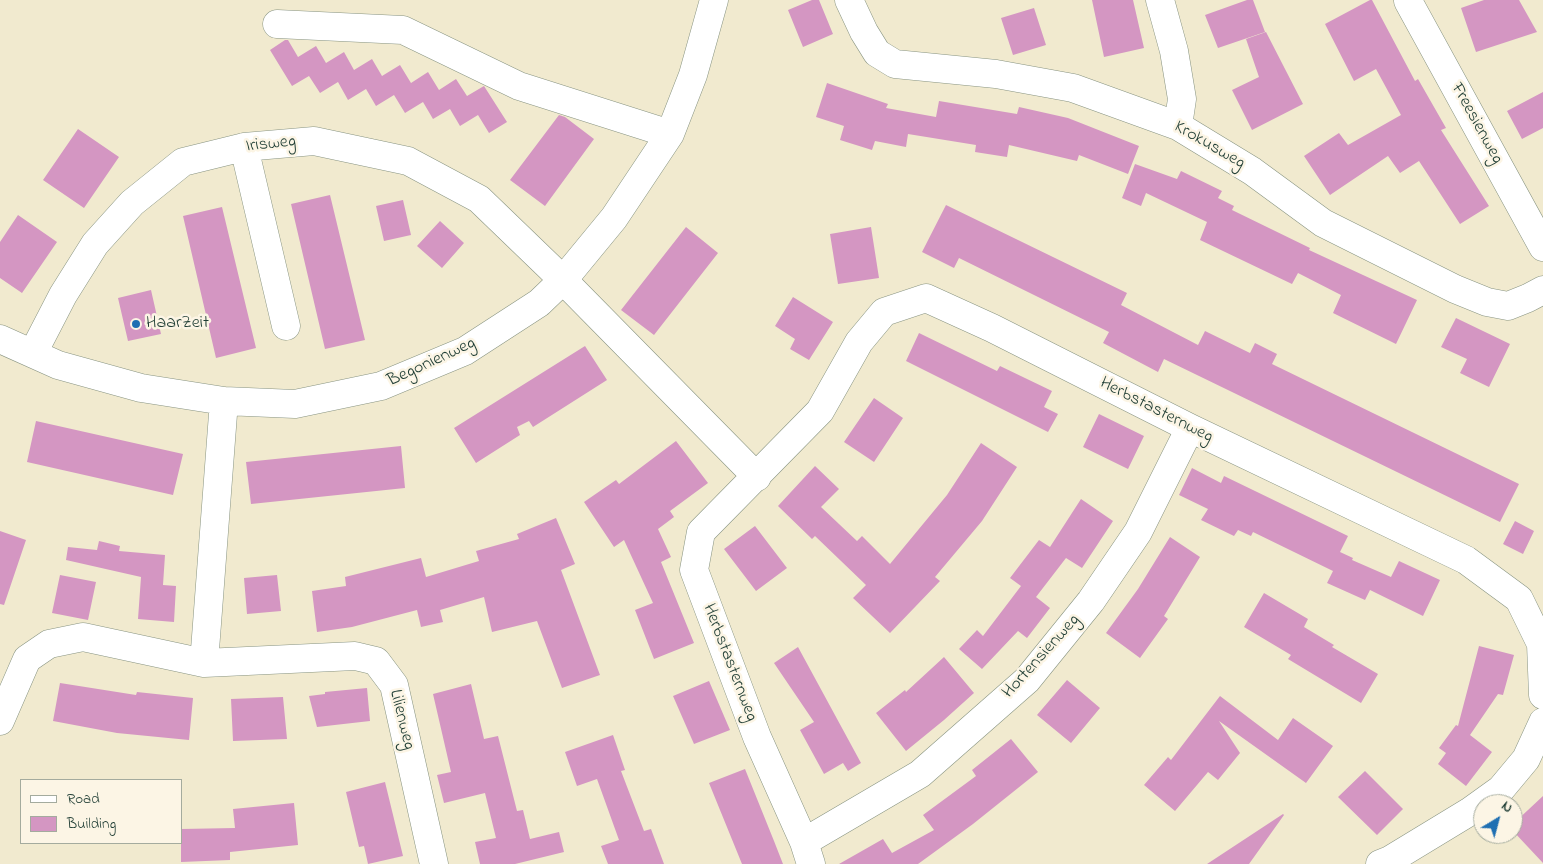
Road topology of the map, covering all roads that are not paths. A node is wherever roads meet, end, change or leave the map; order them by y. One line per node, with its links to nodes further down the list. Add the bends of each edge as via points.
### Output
1 (714, 0): 7 (street, Begonienweg, via 693,75)
2 (849, 0): 6 (street, Krokusweg, via 877,53 895,64 996,74 1073,88)
3 (1160, 0): 6 (street, via 1182,98)
4 (1408, 0): 9 (street, Freesienweg)
5 (277, 24): 7 (street, via 403,30 519,86)
6 (1178, 126): 11 (street, Krokusweg, via 1252,171 1322,223 1455,288 1487,302 1508,306)
7 (670, 134): 10 (street, Begonienweg, via 614,218)
8 (244, 147): 10 (street, Irisweg, via 314,141 408,161 479,199); 12 (street); 14 (street, Irisweg, via 183,162 132,203 95,244 63,295)
9 (1543, 247)
10 (563, 280): 15 (street, Begonienweg, via 539,303 466,351 381,386 295,404); 17 (street)
11 (1543, 290)
12 (286, 326)
13 (0, 339): 14 (street, Begonienweg)
14 (33, 353): 15 (street, Begonienweg, via 58,365 140,388)
15 (224, 401): 18 (street)
16 (1190, 428): 17 (street, Herbstasternweg, via 926,298 884,312 859,342 820,411); 19 (street, Herbstasternweg, via 1466,560 1519,599 1541,644); 22 (street, Hortensienweg, via 1138,532 1091,601 1027,680 920,774)
17 (757, 477): 22 (street, Herbstasternweg, via 702,532 694,570 757,737)
18 (204, 663): 20 (street, Lilienweg, via 83,637 49,644 27,659); 23 (street, Lilienweg, via 355,656 376,661 394,685)
19 (1543, 695)
20 (0, 721)
21 (1543, 722): 24 (street, via 1526,759 1500,789 1469,812)
22 (807, 853)
23 (434, 864)
24 (1380, 864)

